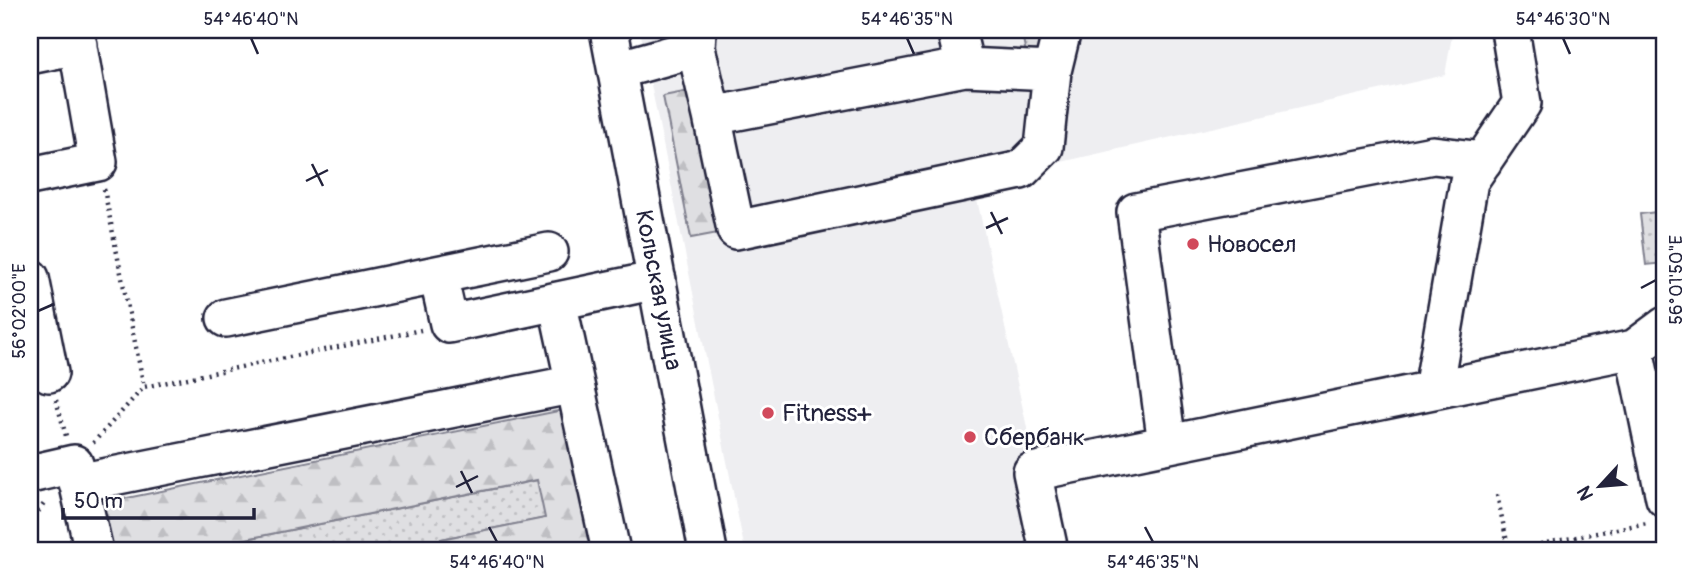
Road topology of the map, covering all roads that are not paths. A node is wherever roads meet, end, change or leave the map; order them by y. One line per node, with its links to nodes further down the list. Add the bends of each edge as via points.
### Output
1 (609, 30): 9 (street, Кольская улица)
2 (956, 30): 8 (street)
3 (1062, 30): 10 (street)
4 (1510, 30): 12 (street, via 1522,103)
5 (76, 37): 7 (street); 13 (street, via 99,162)
6 (697, 39): 9 (street); 11 (street)
7 (30, 55)
8 (965, 67): 10 (street); 11 (street)
9 (617, 70): 17 (street, Кольская улица)
10 (1052, 71): 11 (street, via 1044,147 1021,170 736,230)
11 (712, 116)
12 (1483, 160): 24 (street, via 1469,181); 25 (street, via 1433,155 1136,212)
13 (30, 176)
14 (548, 252): 15 (street)
15 (438, 275): 18 (street, via 449,324); 19 (street)
16 (30, 278): 22 (street)
17 (657, 280): 18 (street); 31 (street, Кольская улица)
18 (557, 301): 23 (street)
19 (226, 318)
20 (1665, 326): 21 (street)
21 (1634, 349): 24 (street); 28 (street)
22 (49, 373)
23 (575, 384): 27 (street); 30 (street)
24 (1433, 390): 25 (street)
25 (1167, 444): 32 (street, via 1032,472)
26 (30, 474): 27 (street)
27 (76, 474): 29 (street)
28 (1661, 495)
29 (94, 551)
30 (611, 551)
31 (708, 551)
32 (1049, 551)

